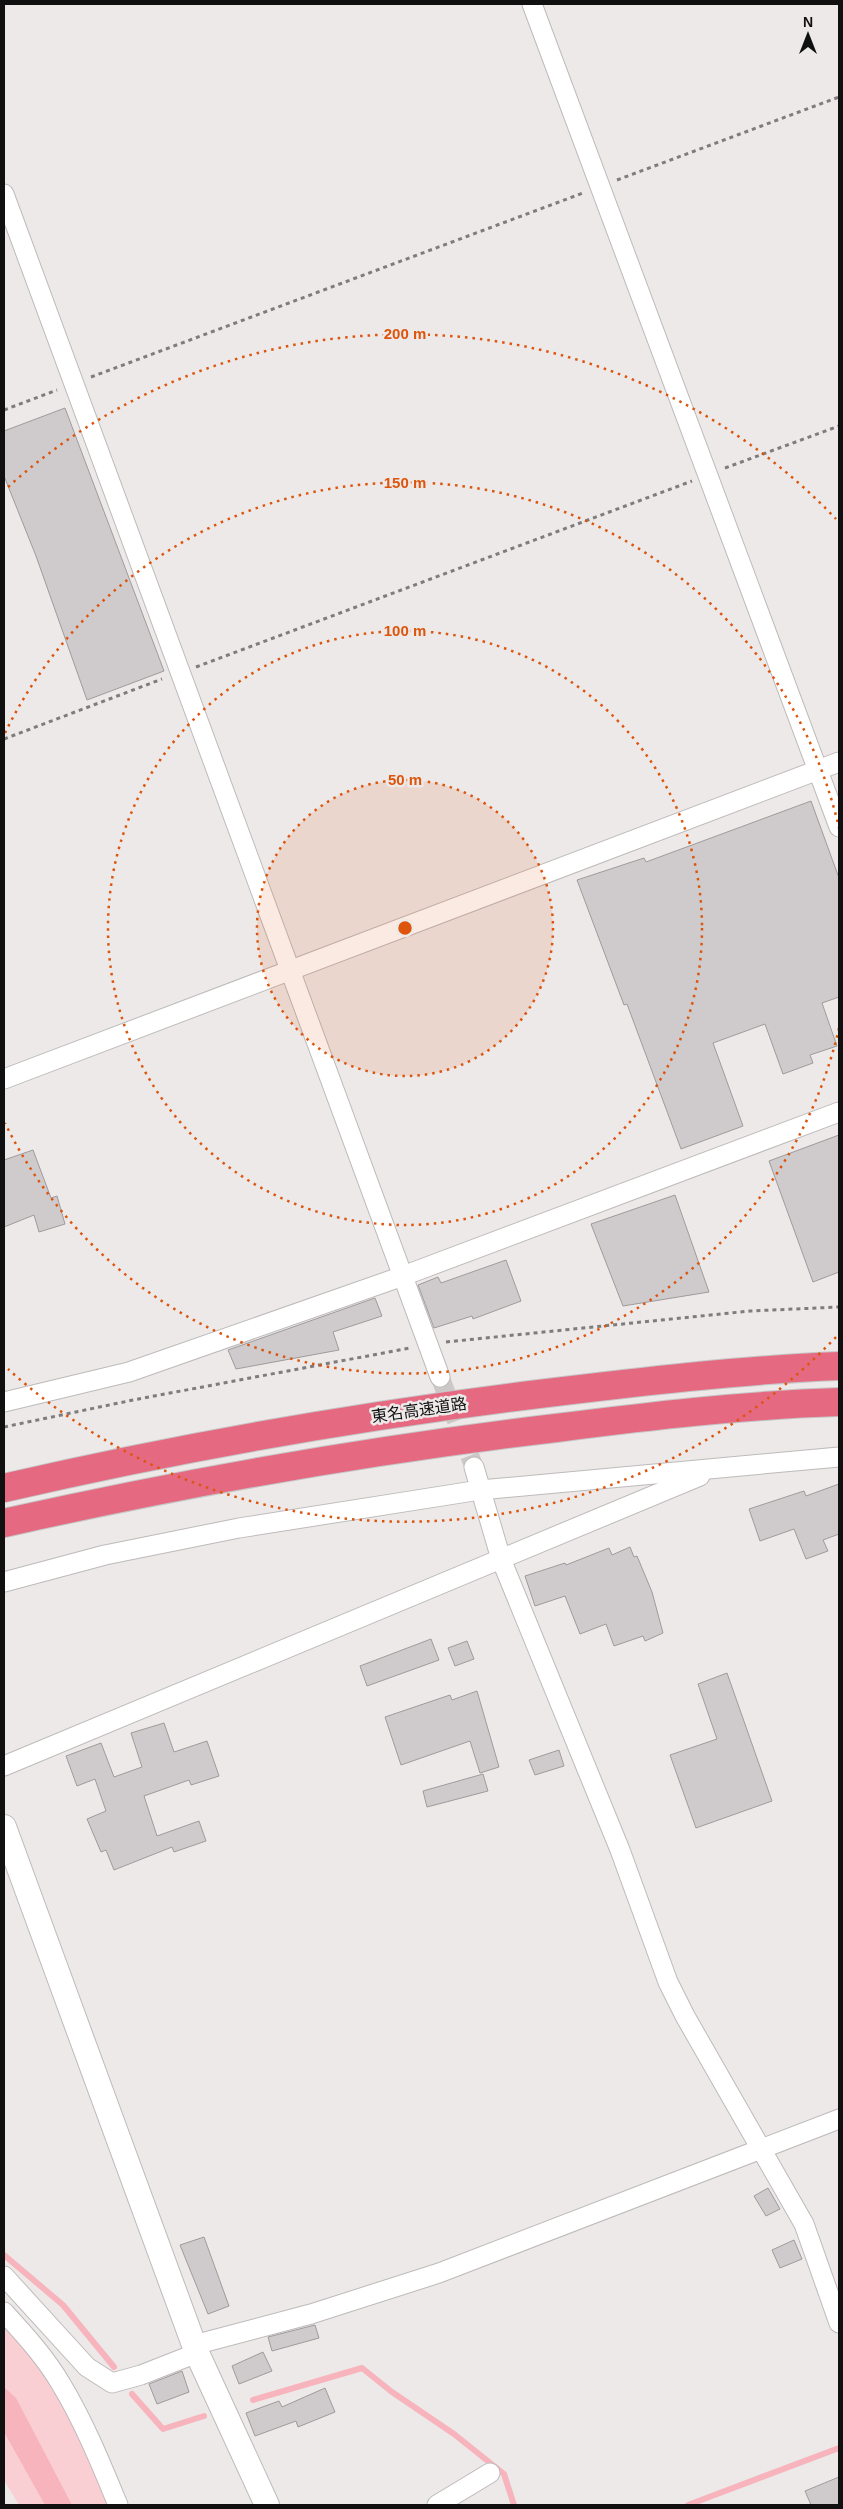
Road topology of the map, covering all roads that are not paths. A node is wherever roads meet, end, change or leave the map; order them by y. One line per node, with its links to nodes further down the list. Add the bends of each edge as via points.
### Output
1 (532, 4): 4 (street)
2 (4, 194): 6 (street)
3 (839, 762): 4 (street)
4 (818, 770): 5 (street); 6 (street)
5 (839, 827)
6 (290, 970): 7 (street); 9 (street)
7 (4, 1079)
8 (839, 1112): 9 (street)
9 (403, 1276): 11 (street); 12 (street, via 129,1372)
10 (839, 1366): 17 (highway, 東名高速道路, via 629,1383 431,1407 263,1434)
11 (440, 1376)
12 (4, 1402)
13 (839, 1402): 19 (highway, via 634,1418 437,1442 274,1468)
14 (839, 1457): 16 (street)
15 (474, 1467): 18 (street)
16 (717, 1468): 18 (street); 20 (street)
17 (4, 1488)
18 (480, 1490): 20 (street); 21 (street, via 239,1528 105,1555)
19 (4, 1524)
20 (501, 1559): 22 (street); 25 (street, via 620,1850 668,1982)
21 (4, 1582)
22 (4, 1766)
23 (4, 1827): 29 (street)
24 (839, 2120): 25 (street)
25 (760, 2149): 28 (street, via 804,2224); 29 (street, via 439,2273)
26 (4, 2276): 29 (street, via 88,2367 112,2383 141,2375)
27 (4, 2312): 31 (street, via 61,2383)
28 (839, 2323)
29 (196, 2349): 32 (street)
30 (490, 2473): 33 (street)
31 (118, 2505)
32 (267, 2505)
33 (437, 2505)

